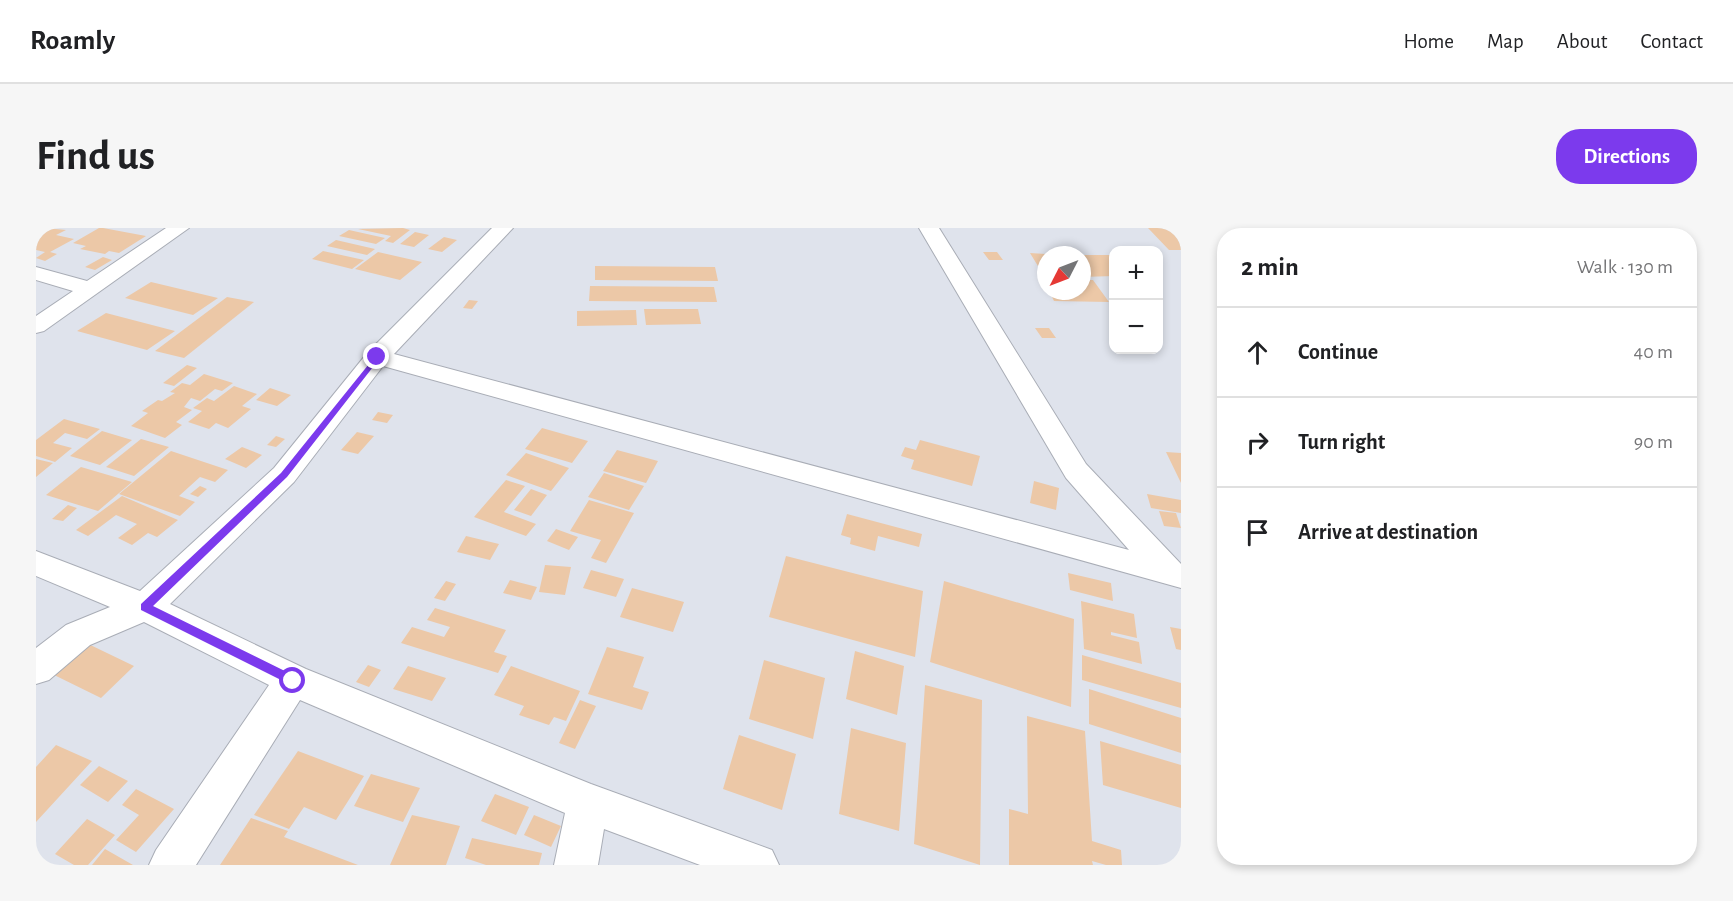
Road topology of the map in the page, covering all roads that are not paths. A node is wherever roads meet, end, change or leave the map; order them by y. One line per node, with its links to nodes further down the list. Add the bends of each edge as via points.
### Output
1 (179, 228): 5 (street)
2 (503, 228): 7 (street)
3 (929, 228): 9 (street, via 1076,471)
4 (36, 273): 5 (street)
5 (90, 289): 6 (street)
6 (36, 326)
7 (377, 357): 9 (street); 10 (street, via 284,475)
8 (36, 563): 10 (street)
9 (1174, 574)
10 (145, 607): 11 (street, via 78,635); 12 (street)
11 (36, 669)
12 (293, 681): 13 (street); 14 (street)
13 (588, 803): 15 (street); 16 (street)
14 (171, 865)
15 (576, 865)
16 (758, 865)

